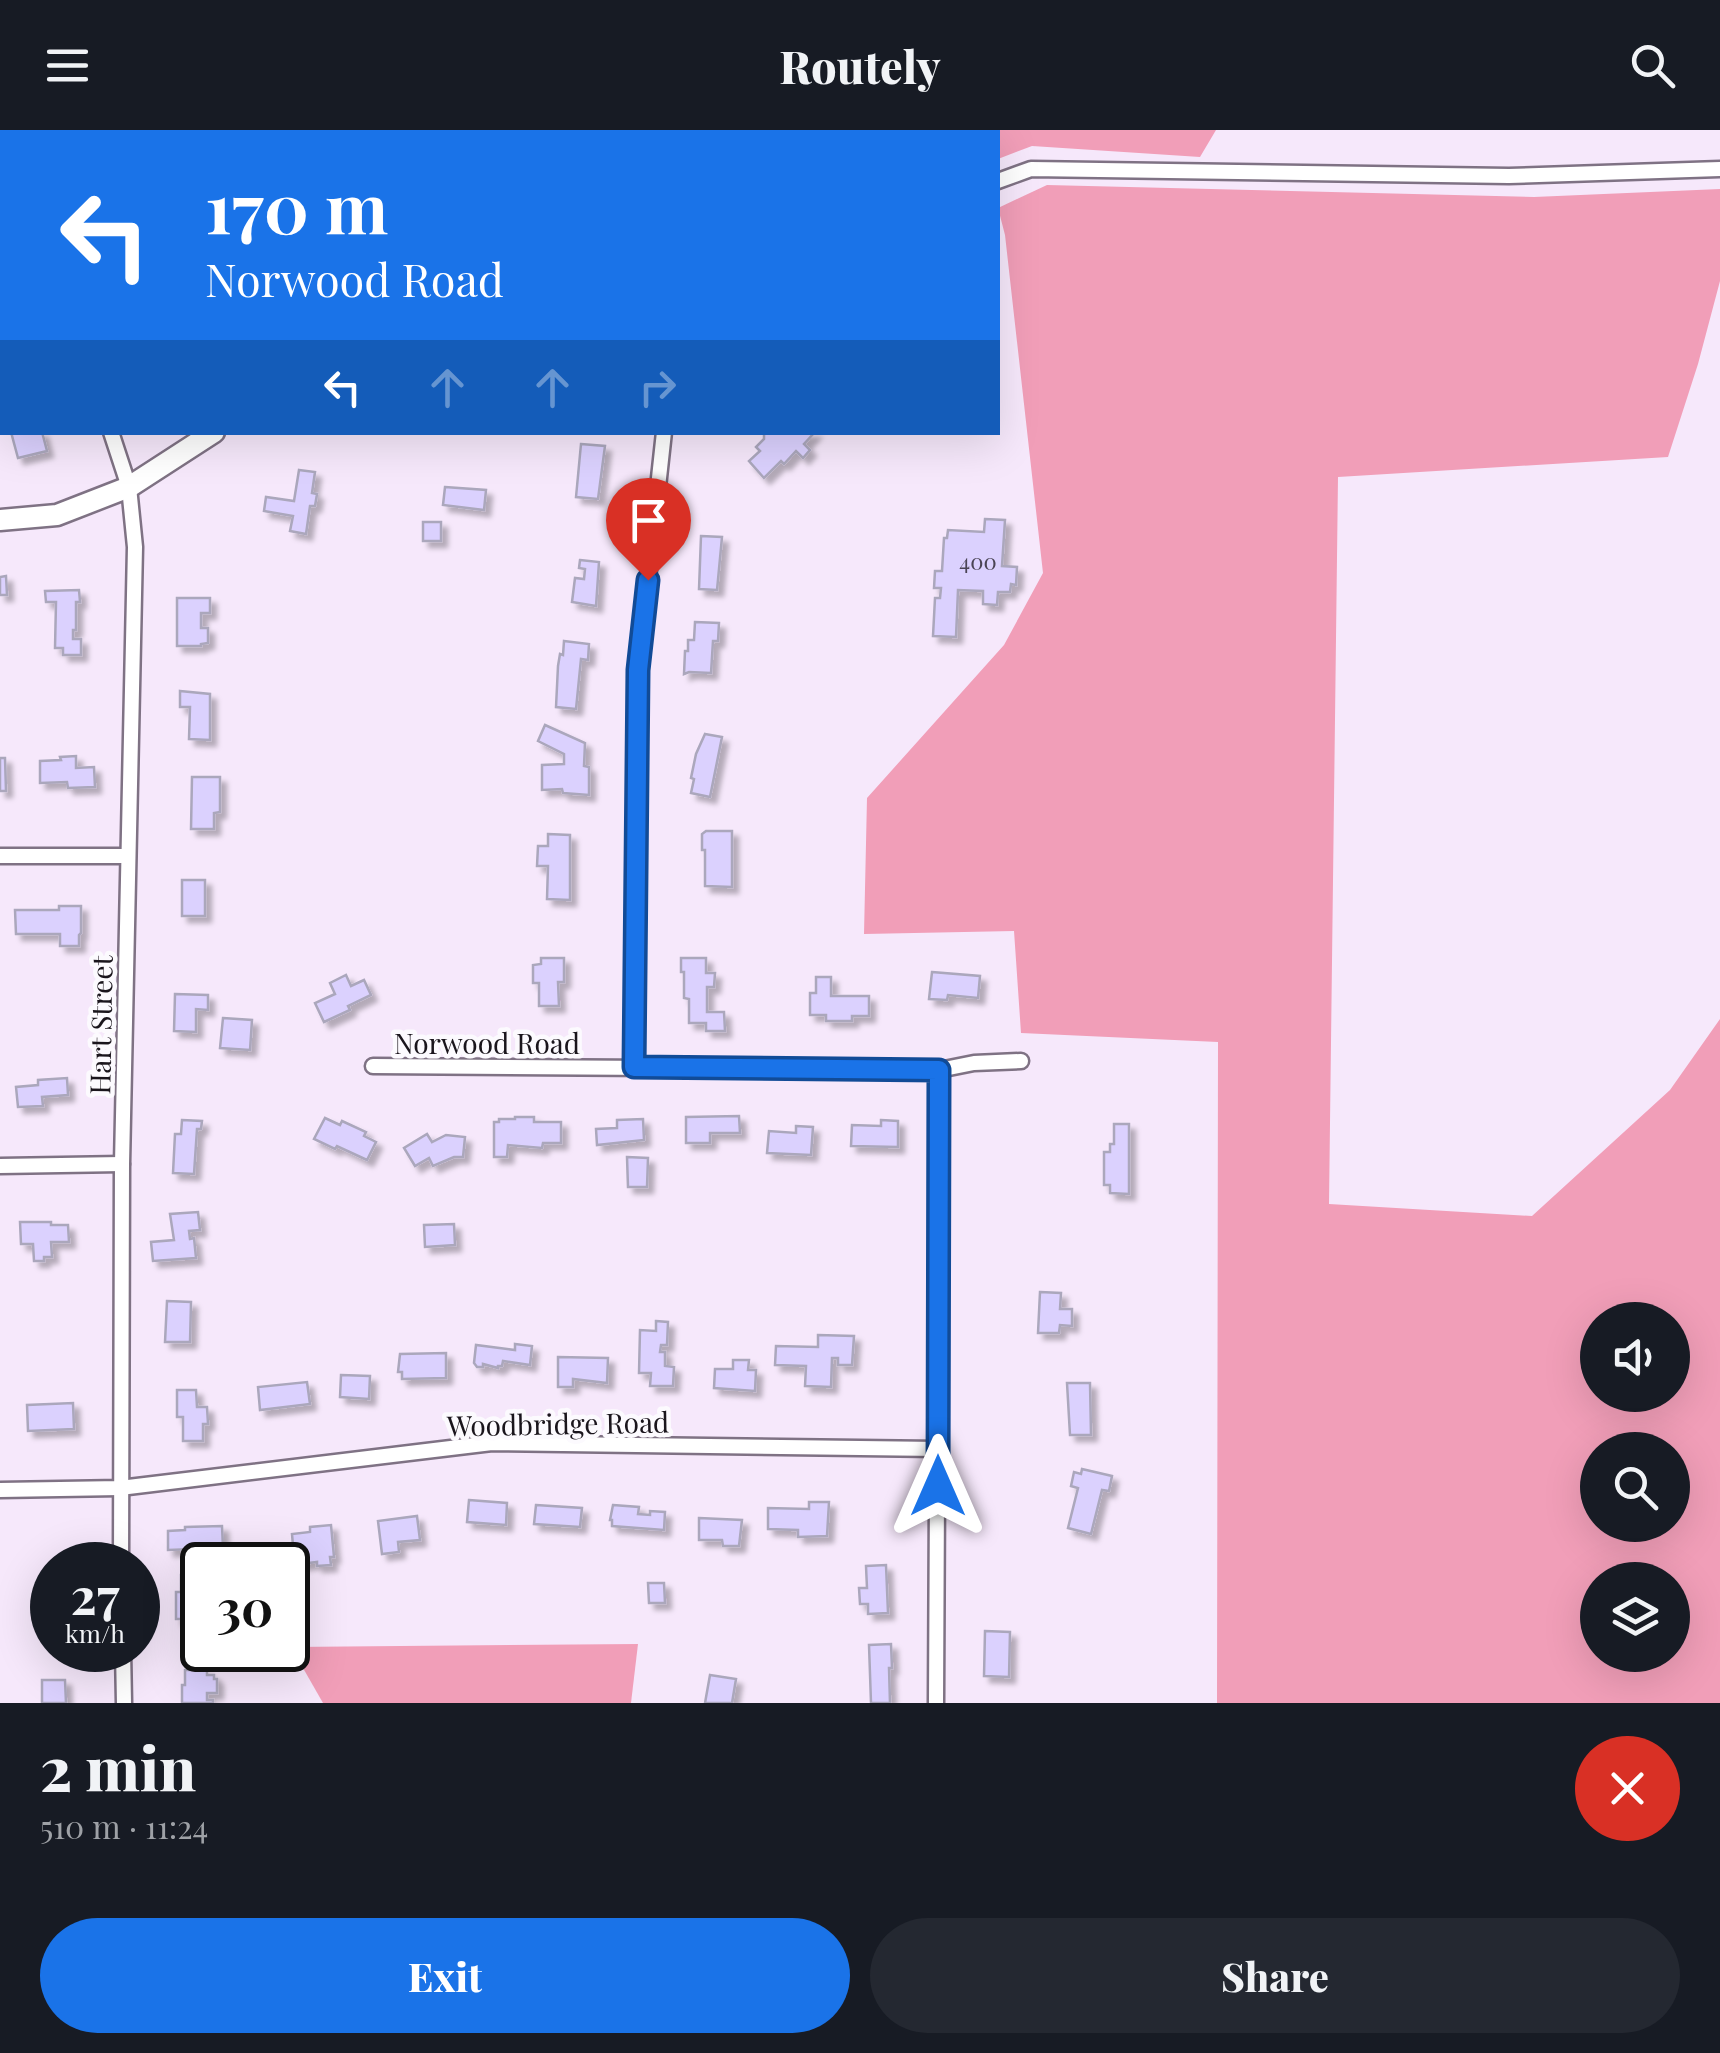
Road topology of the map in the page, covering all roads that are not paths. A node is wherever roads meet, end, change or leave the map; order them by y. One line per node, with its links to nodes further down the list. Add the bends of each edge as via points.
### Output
1 (1720, 169): 2 (street, via 1509,176 1031,169)
2 (1000, 180)
3 (112, 435): 6 (street, Hart Street)
4 (209, 435): 6 (main road)
5 (664, 435): 12 (street, via 638,670)
6 (129, 488): 7 (main road, via 57,515); 9 (street, Hart Street, via 135,547)
7 (0, 520)
8 (0, 856): 9 (street)
9 (128, 856): 14 (street, Hart Street)
10 (1021, 1061): 13 (street, Norwood Road)
11 (373, 1066): 12 (street, Norwood Road)
12 (634, 1067): 13 (street, Norwood Road)
13 (939, 1070): 16 (street)
14 (122, 1164): 15 (street); 17 (street, Hart Street)
15 (0, 1166)
16 (938, 1450): 17 (street, Woodbridge Road, via 492,1443); 22 (street)
17 (120, 1488): 18 (street, Woodbridge Road); 19 (street, Hart Street)
18 (0, 1490)
19 (121, 1542)
20 (123, 1672): 21 (street)
21 (124, 1703)
22 (936, 1703)

